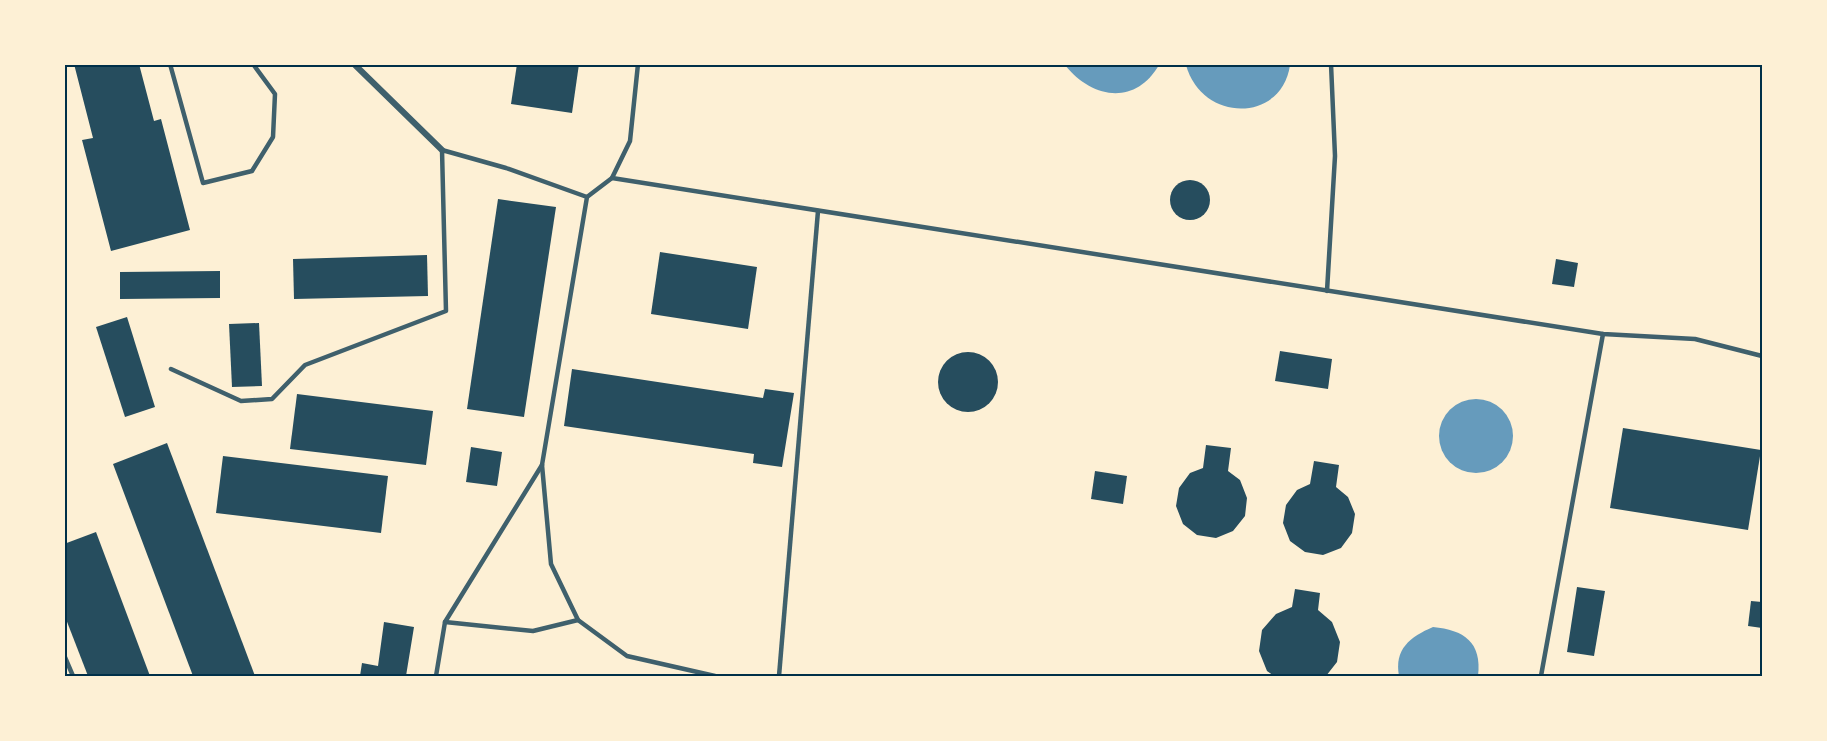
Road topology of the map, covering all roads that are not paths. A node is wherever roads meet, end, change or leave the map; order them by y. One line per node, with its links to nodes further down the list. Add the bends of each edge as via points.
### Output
1 (170, 64): 2 (lane, via 203,183 252,171 273,137 275,94)
2 (253, 64)
3 (354, 64): 6 (street)
4 (638, 64): 7 (lane, via 630,141)
5 (1331, 64): 10 (lane, via 1335,156)
6 (442, 150): 8 (lane); 13 (lane, via 446,311 305,365 272,399 241,400)
7 (612, 178): 8 (lane); 9 (lane)
8 (587, 197): 14 (lane)
9 (818, 211): 10 (lane); 21 (lane)
10 (1327, 291): 11 (lane)
11 (1603, 334): 12 (lane, via 1695,339); 22 (lane)
12 (1762, 356)
13 (171, 369)
14 (542, 465): 15 (lane, via 551,564); 16 (lane)
15 (578, 620): 16 (lane, via 533,631); 20 (lane, via 627,656)
16 (445, 622): 19 (lane)
17 (64, 655): 18 (lane)
18 (73, 676)
19 (436, 676)
20 (715, 676)
21 (779, 676)
22 (1541, 676)

